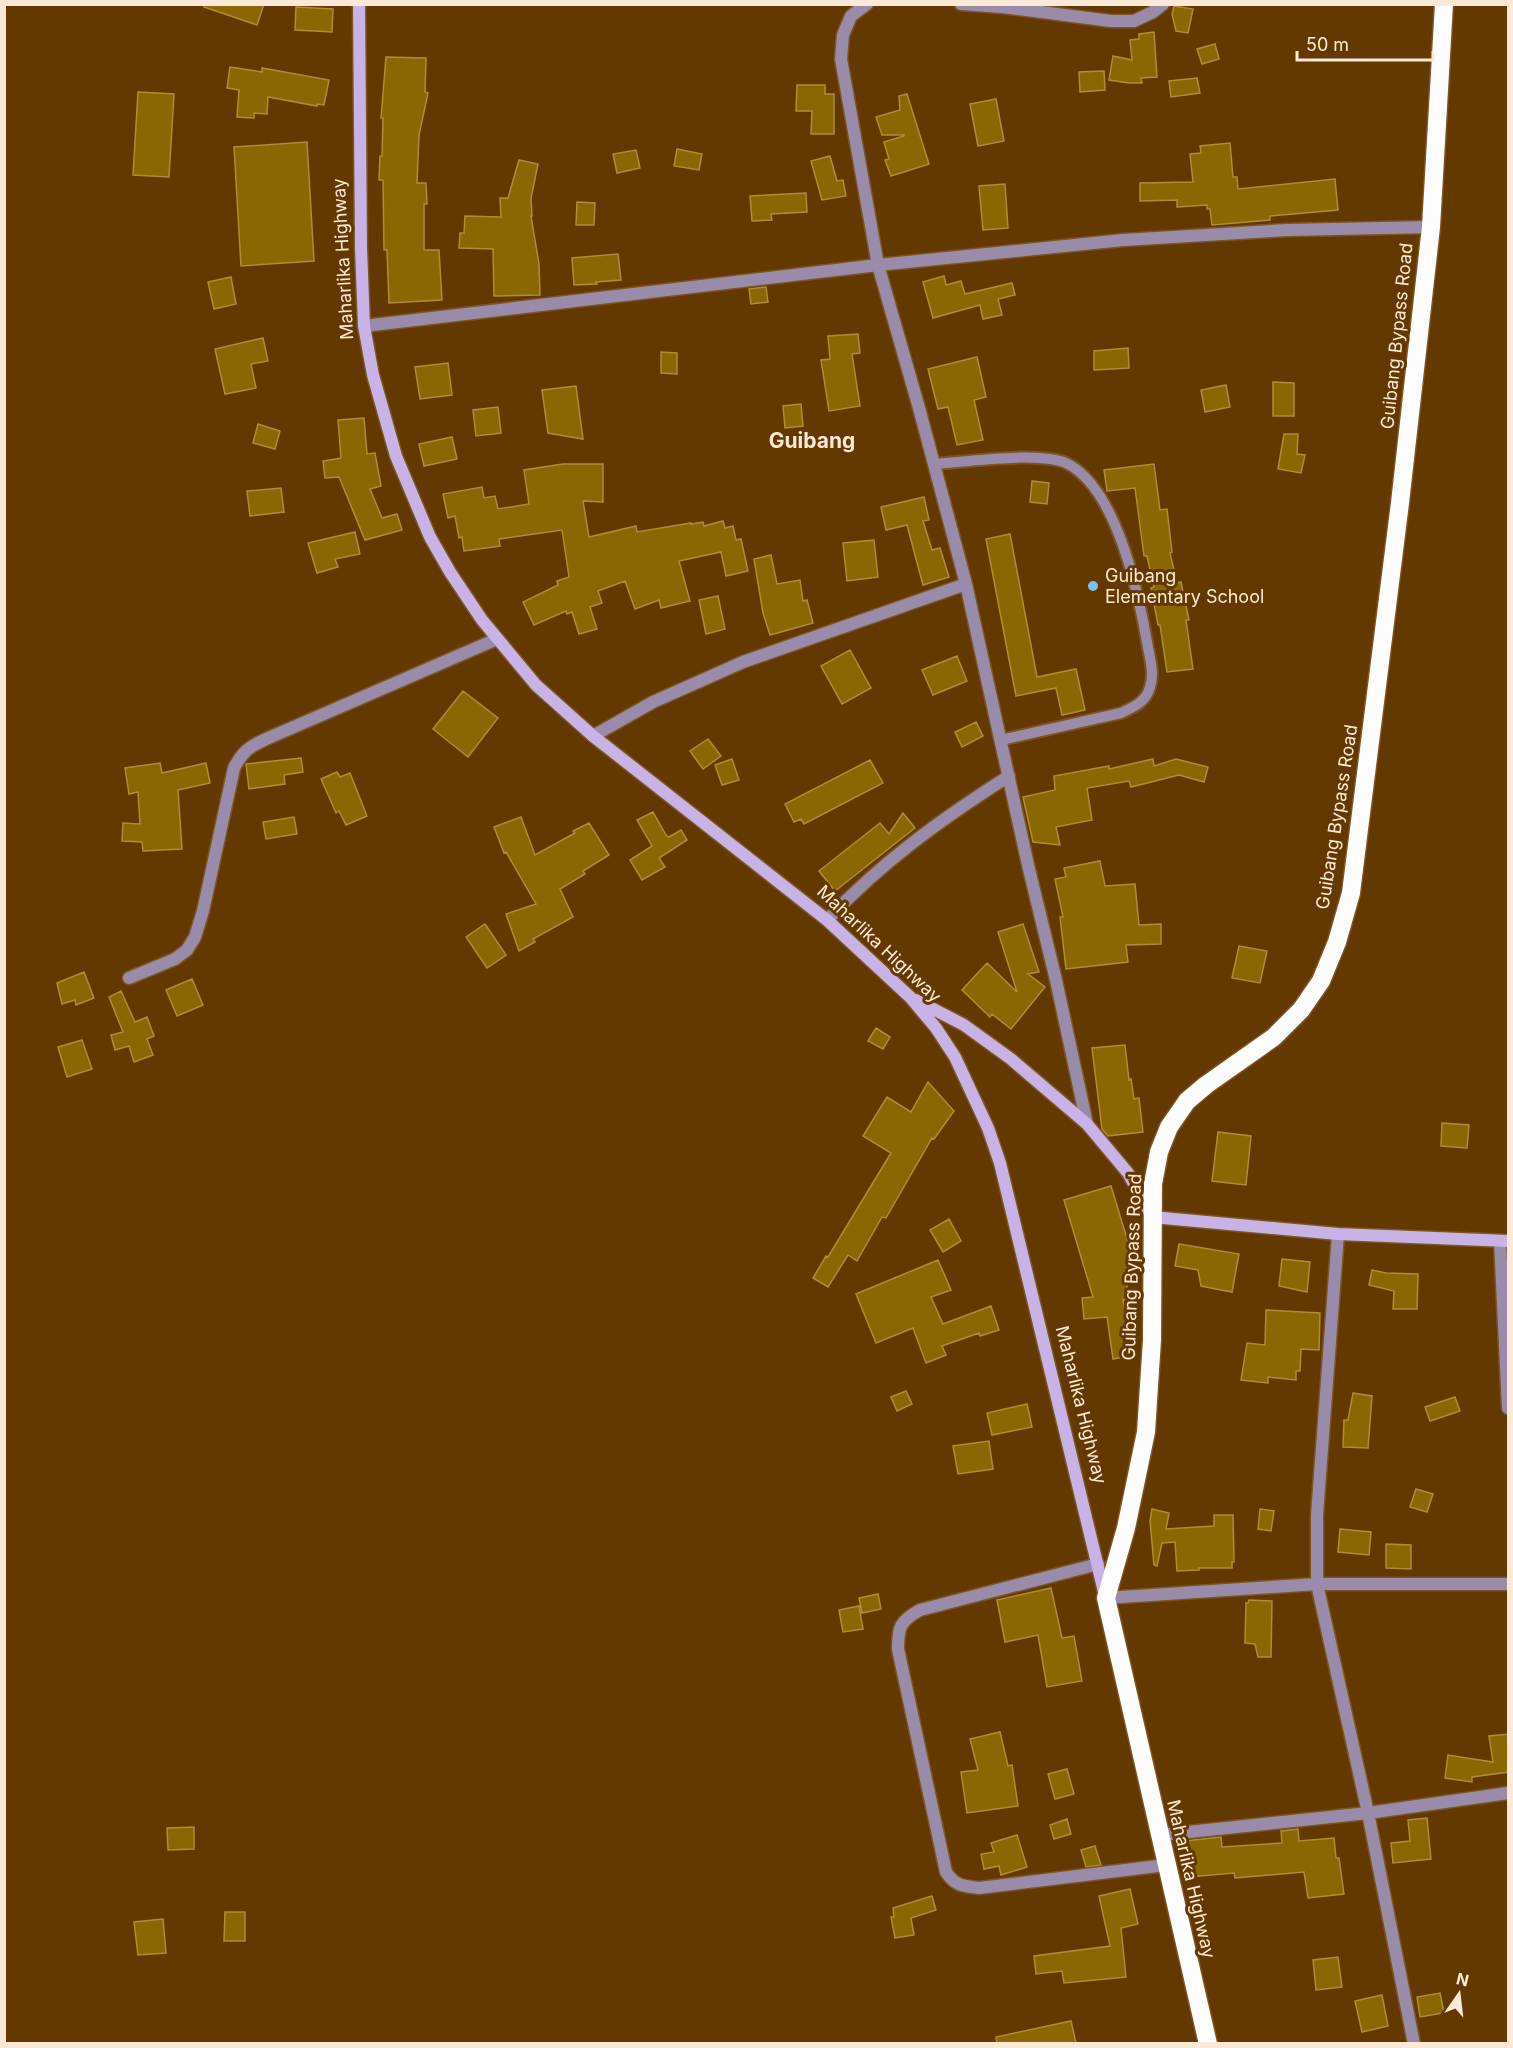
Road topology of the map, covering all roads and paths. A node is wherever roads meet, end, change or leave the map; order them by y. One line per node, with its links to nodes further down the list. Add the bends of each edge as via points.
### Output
1 (359, 4): 8 (main road, Maharlika Highway)
2 (867, 4): 7 (street, via 851,16 843,35 841,59)
3 (961, 4): 4 (street, via 1134,21)
4 (1163, 4)
5 (1444, 4): 6 (highway, Guibang Bypass Road)
6 (1431, 227): 7 (street, via 1287,230 1123,240); 19 (highway, Guibang Bypass Road, via 1373,723 1346,913 1321,981 1301,1010 1274,1037 1187,1101 1169,1127 1157,1163)
7 (878, 265): 8 (street); 9 (street)
8 (364, 326): 11 (main road, Maharlika Highway, via 384,418 430,537)
9 (934, 464): 10 (street); 13 (lane, via 1012,458 1069,464 1085,477 1101,499 1122,542 1141,609 1152,675 1146,696 1137,706)
10 (966, 584): 12 (street, via 743,662 653,702); 13 (street)
11 (497, 639): 12 (main road, Maharlika Highway, via 536,685); 16 (street, via 266,739 241,754 234,768 195,937 175,959)
12 (593, 736): 15 (main road, Maharlika Highway)
13 (1000, 740): 14 (street)
14 (1009, 776): 15 (street, via 915,839 855,890); 18 (street)
15 (827, 920): 17 (main road, Maharlika Highway)
16 (129, 978)
17 (910, 997): 18 (main road, via 964,1025); 23 (main road, Maharlika Highway, via 955,1057 1000,1163)
18 (1087, 1124): 19 (main road, via 1128,1173)
19 (1152, 1217): 20 (main road); 26 (highway, Guibang Bypass Road, via 1152,1340 1146,1432 1126,1528)
20 (1338, 1234): 21 (main road); 24 (street, via 1317,1515)
21 (1504, 1241): 22 (street)
22 (1509, 1408)
23 (1098, 1564): 26 (main road, Maharlika Highway); 30 (street, via 920,1610 906,1618 898,1631 898,1649 946,1872 952,1882 979,1888)
24 (1317, 1584): 25 (street); 26 (street); 28 (street)
25 (1509, 1584)
26 (1106, 1598): 29 (highway, Maharlika Highway)
27 (1509, 1793): 28 (street)
28 (1368, 1813): 29 (street); 32 (street)
29 (1160, 1835): 30 (highway, Maharlika Highway)
30 (1166, 1864): 31 (highway, Maharlika Highway)
31 (1208, 2043)
32 (1414, 2043)

